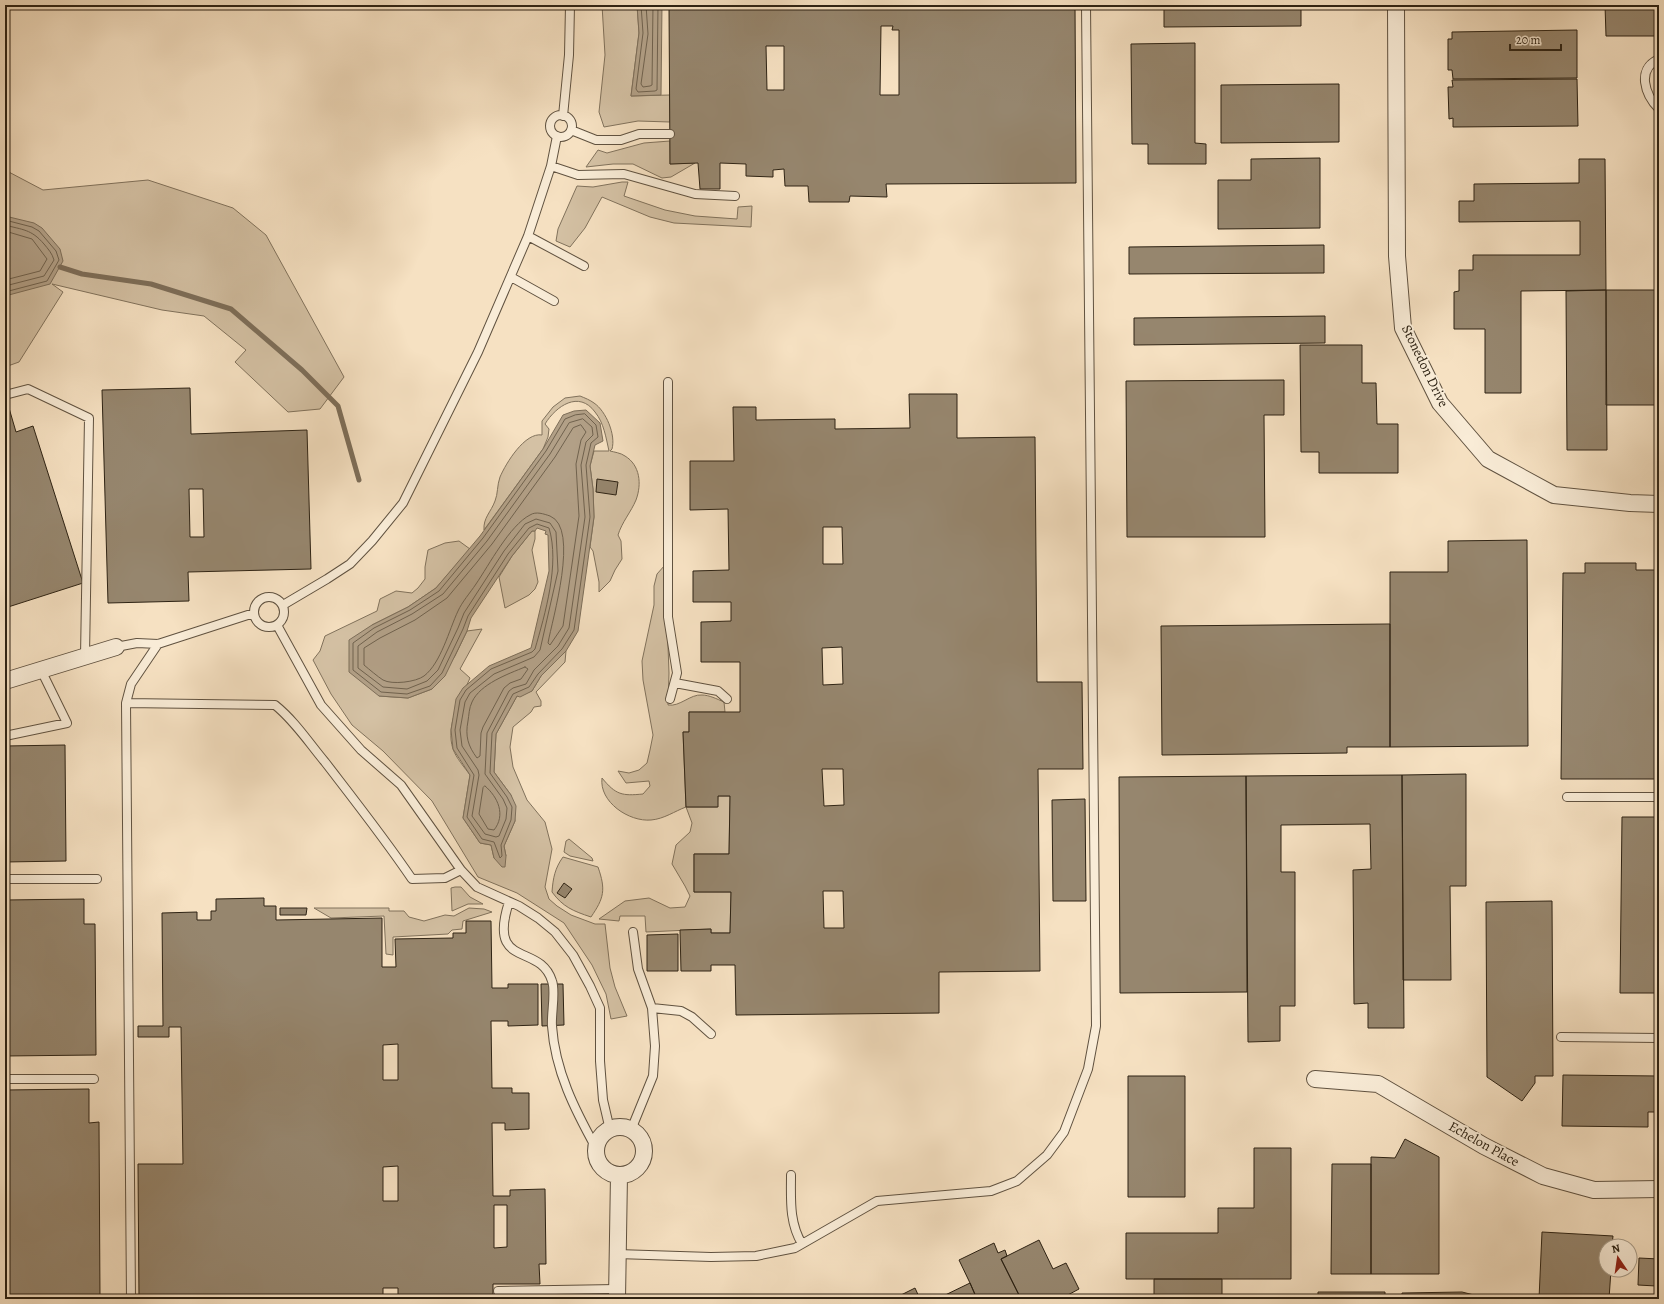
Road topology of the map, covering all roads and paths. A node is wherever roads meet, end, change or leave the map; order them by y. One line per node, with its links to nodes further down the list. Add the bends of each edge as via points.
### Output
1 (570, 5): 6 (lane, via 569,55)
2 (1086, 5): 52 (lane, via 1096,1018 1088,1069 1064,1132 1047,1155 1017,1181 991,1191 877,1201)
3 (1396, 5): 18 (street, Stonedon Drive, via 1397,256 1403,328 1440,403 1488,459 1554,495 1630,504)
4 (1659, 59): 5 (lane, via 1650,65 1645,79 1648,94)
5 (1659, 109)
6 (563, 116): 7 (lane, via 570,120); 9 (lane, via 555,118 550,124 551,130)
7 (571, 130): 8 (lane, via 596,140 621,140 639,134); 9 (lane, via 565,136)
8 (670, 134)
9 (557, 136): 10 (lane)
10 (551, 166): 11 (lane, via 578,175 624,174 695,194); 12 (lane)
11 (735, 196)
12 (528, 236): 13 (lane); 14 (lane)
13 (584, 266)
14 (511, 277): 15 (lane); 19 (lane, via 478,352 403,503 350,564)
15 (554, 301)
16 (668, 382): 27 (lane, via 668,617 678,673)
17 (5, 395): 24 (lane, via 28,389 89,418)
18 (1659, 504)
19 (283, 604): 20 (lane, via 272,597 263,598 256,605); 21 (lane, via 285,614)
20 (254, 613): 21 (lane, via 263,626); 22 (lane)
21 (277, 625): 34 (lane, via 321,705 361,750 402,785)
22 (158, 644): 23 (lane, via 137,643); 30 (lane, via 131,684)
23 (116, 647): 24 (street)
24 (85, 656): 25 (street)
25 (41, 670): 26 (street); 31 (lane, via 67,723)
26 (5, 681)
27 (675, 683): 28 (lane); 29 (lane, via 718,692)
28 (670, 699)
29 (727, 699)
30 (126, 703): 34 (lane, via 275,705 289,717 347,790 412,880 445,878); 56 (lane)
31 (5, 736)
32 (1659, 796): 33 (lane)
33 (1567, 797)
34 (461, 870): 37 (lane, via 477,887)
35 (5, 879): 36 (lane)
36 (97, 879)
37 (509, 902): 46 (lane, via 538,918 555,932 573,955 600,1008 603,1100); 48 (lane, via 502,928 504,938 509,946 542,965 553,981 552,1026 559,1068 580,1121)
38 (633, 932): 39 (lane, via 638,969)
39 (652, 1008): 40 (lane, via 681,1011); 47 (lane, via 655,1046 652,1076)
40 (711, 1034)
41 (1561, 1037): 42 (lane)
42 (1659, 1038)
43 (5, 1079): 44 (lane)
44 (94, 1079)
45 (1315, 1079): 51 (street, Echelon Place, via 1378,1084 1484,1146 1543,1176 1594,1190)
46 (610, 1130): 47 (street); 48 (street, via 599,1140)
47 (631, 1130): 49 (street, via 638,1136 644,1153 636,1169 628,1174)
48 (596, 1148): 49 (street, via 596,1156 604,1169 611,1174)
49 (619, 1175): 53 (street)
50 (791, 1175): 52 (lane, via 792,1218)
51 (1659, 1189)
52 (802, 1244): 53 (lane, via 795,1248 756,1256)
53 (617, 1254): 55 (street)
54 (498, 1291): 55 (lane)
55 (617, 1294)
56 (131, 1299)

